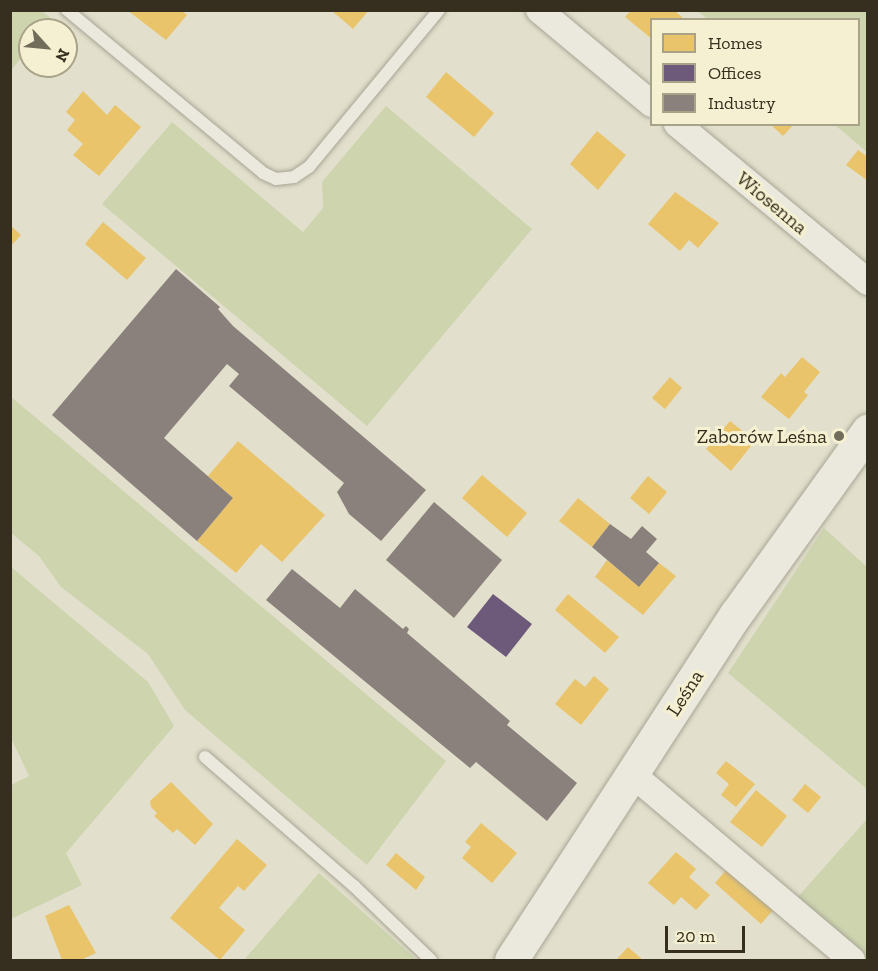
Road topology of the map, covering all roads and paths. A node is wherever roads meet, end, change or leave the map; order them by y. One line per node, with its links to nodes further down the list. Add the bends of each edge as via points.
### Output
1 (67, 10): 2 (lane, via 263,173 276,179 294,177 309,167)
2 (439, 10)
3 (539, 10): 4 (street)
4 (650, 103)
5 (679, 126): 6 (street, Wiosenna)
6 (867, 282)
7 (867, 430): 9 (street, Leśna, via 736,614)
8 (205, 757): 10 (lane, via 354,886)
9 (632, 774): 11 (street, Leśna); 12 (street)
10 (431, 960)
11 (511, 960)
12 (852, 960)

